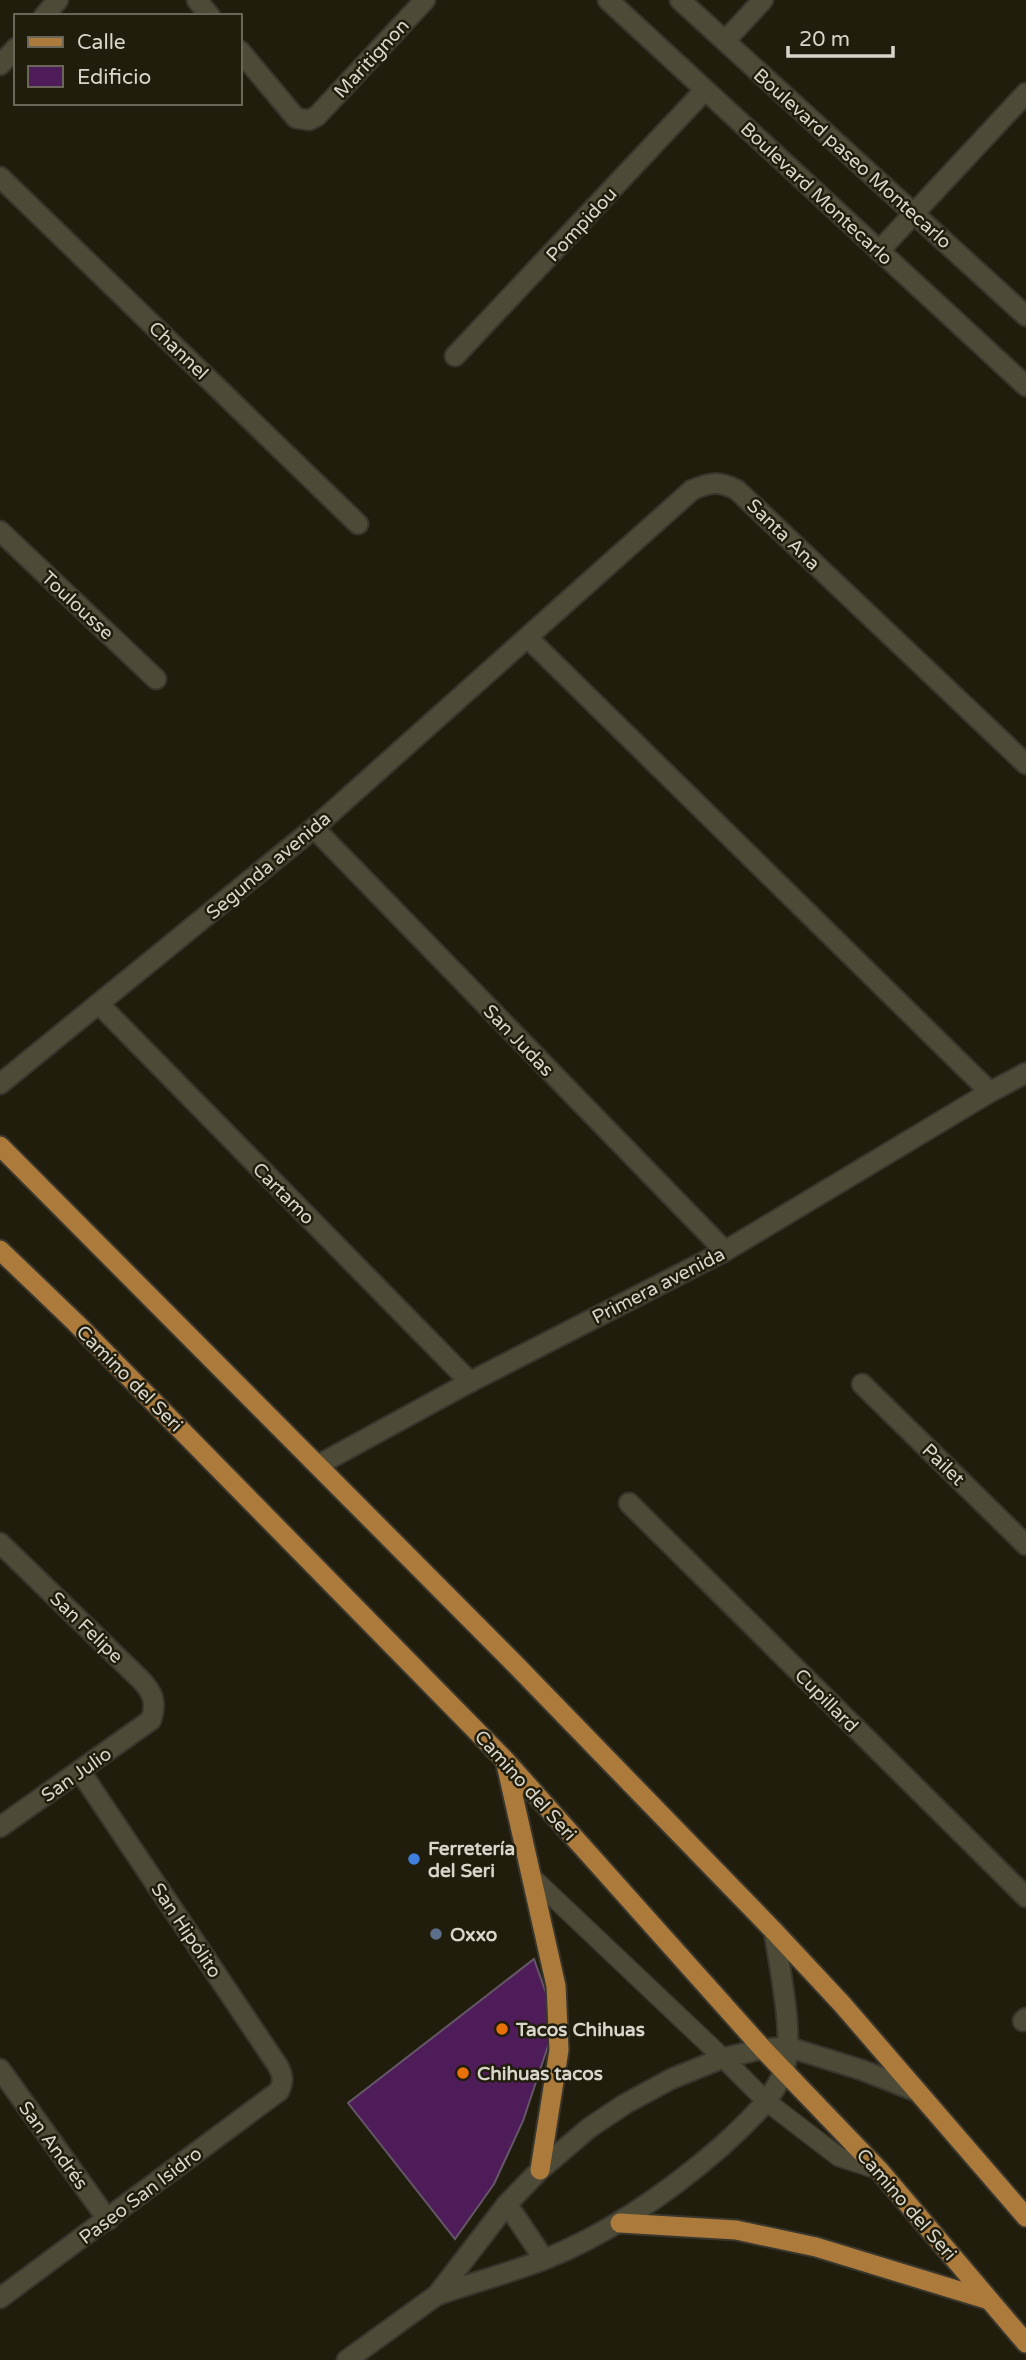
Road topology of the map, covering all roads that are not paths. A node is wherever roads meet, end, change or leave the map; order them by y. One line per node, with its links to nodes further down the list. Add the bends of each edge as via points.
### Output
1 (58, 0): 7 (street)
2 (197, 0): 8 (street)
3 (425, 0): 11 (street, Maritignon, via 309,121 296,118)
4 (608, 0): 13 (street, Boulevard Montecarlo)
5 (680, 0): 9 (street, Boulevard paseo Montecarlo)
6 (763, 0): 9 (street)
7 (46, 14)
8 (208, 14)
9 (725, 41): 16 (street, Boulevard paseo Montecarlo)
10 (14, 50): 12 (street)
11 (242, 53)
12 (0, 65)
13 (705, 90): 17 (street, Boulevard Montecarlo); 19 (street, Pompidou)
14 (1026, 93): 16 (street)
15 (0, 177): 21 (street, Channel)
16 (915, 214): 17 (street); 18 (street, Boulevard paseo Montecarlo)
17 (879, 251): 20 (street, Boulevard Montecarlo)
18 (1026, 316)
19 (455, 356)
20 (1026, 386)
21 (358, 524)
22 (0, 531): 24 (street, Toulousse)
23 (528, 638): 25 (street, Santa Ana, via 692,490 710,482 724,483 737,490); 26 (street, Segunda avenida); 30 (street)
24 (156, 679)
25 (1026, 764)
26 (313, 828): 27 (street, Segunda avenida); 33 (street, San Judas)
27 (99, 1004): 29 (street, Segunda avenida); 34 (street, Cartamo)
28 (1026, 1073): 30 (street, Primera avenida)
29 (0, 1084)
30 (990, 1091): 33 (street, Primera avenida)
31 (0, 1146): 36 (main road)
32 (0, 1250): 41 (main road, Camino del Seri)
33 (725, 1251): 34 (street, Primera avenida)
34 (470, 1382): 36 (street, Primera avenida)
35 (862, 1384): 39 (street, Pailet)
36 (318, 1465): 46 (main road)
37 (629, 1503): 45 (street, Cupillard)
38 (0, 1543): 40 (street, San Felipe, via 150,1690 155,1710)
39 (1026, 1545)
40 (151, 1720): 42 (street, San Julio)
41 (505, 1760): 44 (main road); 48 (main road, Camino del Seri)
42 (80, 1771): 43 (street, San Julio); 52 (street, San Hipólito, via 278,2066 283,2076)
43 (0, 1827)
44 (533, 1878): 49 (lane); 56 (main road, via 556,1986 559,2050)
45 (1026, 1897)
46 (774, 1931): 47 (street); 53 (main road)
47 (788, 2047): 48 (street); 51 (street); 53 (street)
48 (763, 2049): 49 (street); 51 (main road, Camino del Seri)
49 (723, 2058): 54 (lane); 56 (street, via 625,2104)
50 (0, 2069): 59 (street, San Andrés)
51 (784, 2072): 54 (street); 55 (main road, Camino del Seri)
52 (279, 2091): 59 (street, Paseo San Isidro)
53 (918, 2092): 58 (main road)
54 (766, 2101): 55 (lane, via 839,2157); 60 (street, via 707,2158)
55 (879, 2170): 64 (main road, Camino del Seri)
56 (540, 2171): 57 (street)
57 (508, 2204): 61 (street); 62 (street)
58 (1026, 2217)
59 (108, 2220): 63 (street, Paseo San Isidro)
60 (620, 2222): 61 (street); 64 (main road, via 736,2230 816,2247)
61 (544, 2259): 62 (street)
62 (437, 2295): 66 (street)
63 (0, 2298)
64 (989, 2300): 65 (main road, Camino del Seri)
65 (1026, 2343)
66 (347, 2360)

